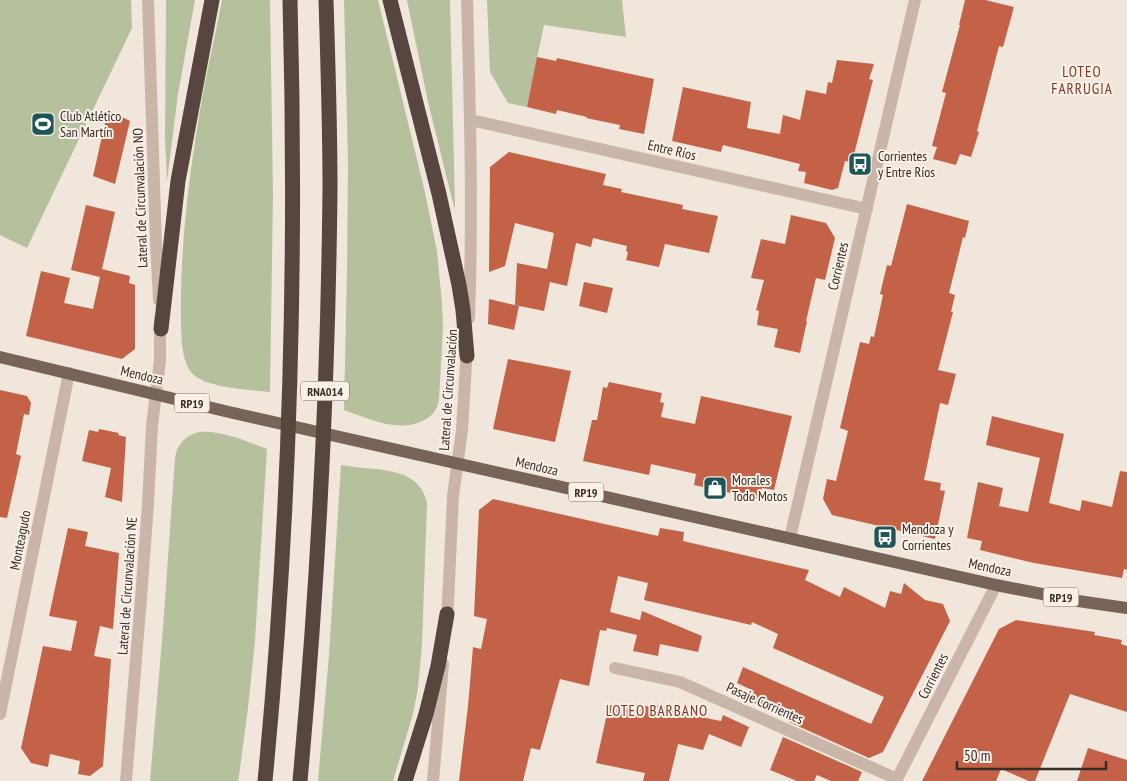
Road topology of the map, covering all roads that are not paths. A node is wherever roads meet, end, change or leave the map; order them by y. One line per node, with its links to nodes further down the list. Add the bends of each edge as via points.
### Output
1 (148, 0): 10 (street, Lateral de Circunvalación NO)
2 (212, 0): 10 (highway, via 178,182)
3 (290, 0): 22 (highway, RNA014, via 291,336 284,515)
4 (326, 0): 27 (highway, RNA014, via 330,186 324,421 312,639)
5 (390, 0): 11 (highway, via 459,285)
6 (467, 0): 8 (street, Lateral de Circunvalación)
7 (915, 0): 9 (street, Corrientes)
8 (470, 120): 9 (street, Entre Ríos); 11 (street, Lateral de Circunvalación)
9 (867, 209): 16 (street, Corrientes)
10 (161, 329): 14 (street, Lateral de Circunvalación NO)
11 (467, 356): 15 (street, Lateral de Circunvalación)
12 (0, 357): 13 (main road, Mendoza)
13 (69, 373): 14 (main road, Mendoza); 21 (street, Monteagudo)
14 (156, 394): 15 (main road, Mendoza / RP19); 24 (street, Lateral de Circunvalación NE)
15 (458, 463): 16 (main road, Mendoza / RP19); 19 (street, Lateral de Circunvalación, via 453,496)
16 (790, 538): 17 (main road, Mendoza / RP19)
17 (996, 584): 18 (main road, Mendoza / RP19); 23 (street, Corrientes)
18 (1127, 608)
19 (447, 614): 28 (highway, via 426,714); 29 (street, Lateral de Circunvalación)
20 (615, 668): 23 (street, Pasaje Corrientes, via 680,682)
21 (0, 714)
22 (270, 728): 25 (highway); 26 (highway, RNA014)
23 (897, 780)
24 (126, 781)
25 (259, 781)
26 (265, 781)
27 (300, 781)
28 (405, 781)
29 (433, 781)

